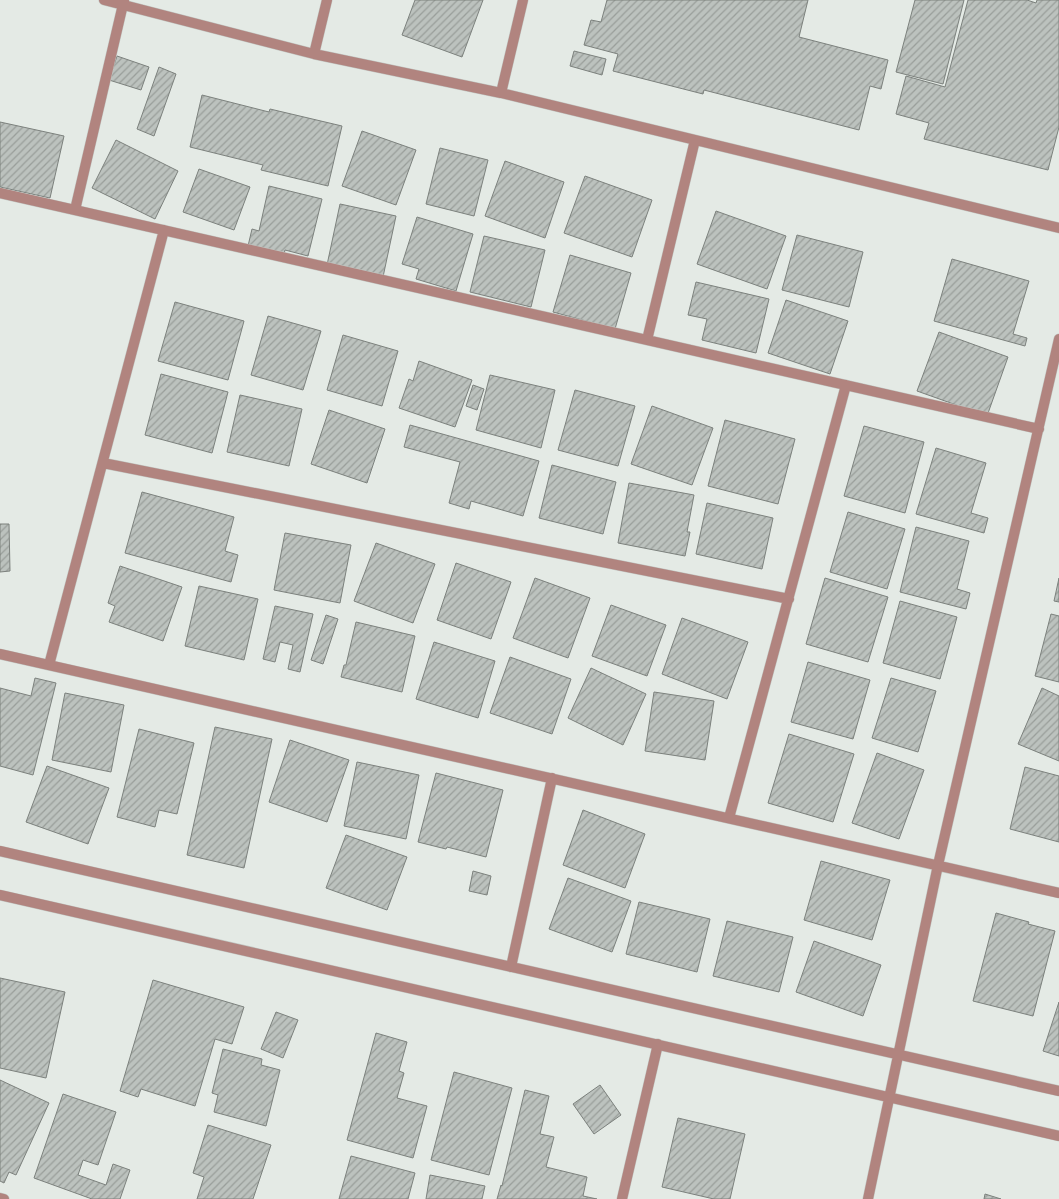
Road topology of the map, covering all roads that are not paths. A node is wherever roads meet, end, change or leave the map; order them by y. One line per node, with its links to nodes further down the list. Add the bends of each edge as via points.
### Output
1 (104, 0): 4 (street)
2 (327, 0): 5 (street)
3 (523, 0): 6 (street)
4 (124, 2): 5 (street); 9 (street)
5 (314, 54): 6 (street)
6 (501, 93): 7 (street)
7 (695, 140): 10 (street); 13 (street)
8 (0, 193): 9 (street)
9 (75, 210): 11 (street)
10 (1059, 228)
11 (164, 230): 13 (street); 16 (street)
12 (1059, 339): 15 (street)
13 (647, 340): 14 (street)
14 (846, 385): 15 (street); 17 (street)
15 (1039, 429): 23 (street)
16 (103, 463): 17 (street); 19 (street)
17 (790, 599): 21 (street)
18 (0, 654): 19 (street)
19 (48, 665): 20 (street)
20 (552, 778): 21 (street); 26 (street)
21 (729, 818): 23 (street)
22 (0, 850): 26 (street)
23 (938, 866): 24 (street); 28 (street)
24 (1059, 893)
25 (0, 895): 27 (street)
26 (511, 967): 28 (street)
27 (658, 1044): 30 (street); 34 (street)
28 (900, 1055): 29 (street); 30 (street)
29 (1059, 1092)
30 (890, 1097): 31 (street); 35 (street)
31 (1059, 1136)
32 (0, 1198): 33 (street)
33 (4, 1199)
34 (622, 1199)
35 (868, 1199)

